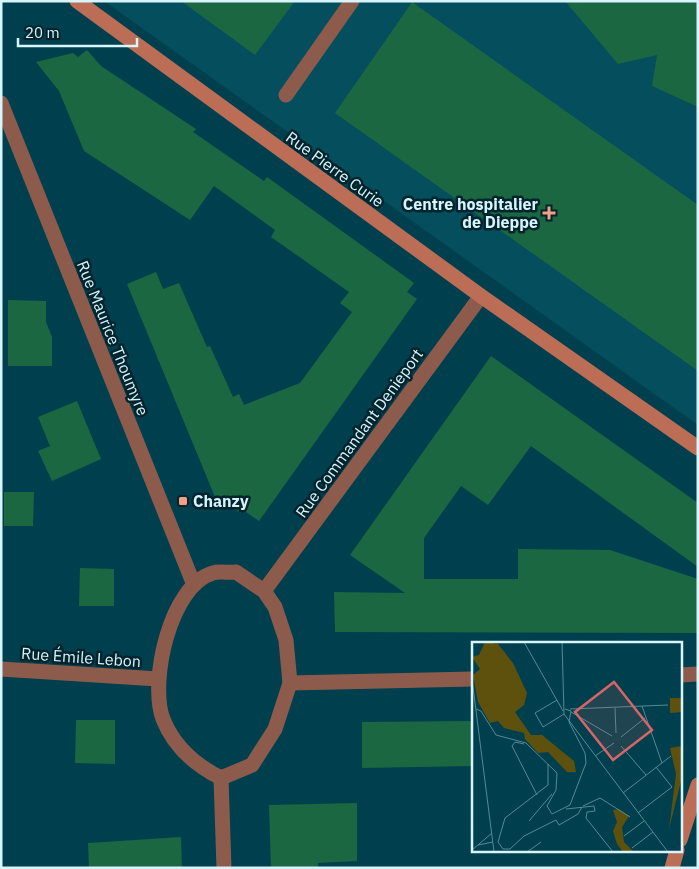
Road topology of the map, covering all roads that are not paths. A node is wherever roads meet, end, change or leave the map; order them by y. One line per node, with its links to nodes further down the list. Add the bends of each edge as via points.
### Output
1 (77, 1): 5 (street, Rue Pierre Curie)
2 (352, 1): 3 (street)
3 (286, 95)
4 (1, 103): 7 (street, Rue Maurice Thoumyre)
5 (481, 296): 6 (street, Rue Pierre Curie); 8 (street, Rue Commandant Denieport)
6 (698, 448)
7 (194, 585): 8 (street, via 213,573 236,572); 12 (street, via 178,606 164,644)
8 (264, 591): 14 (street, via 275,607 286,640)
9 (1, 669): 12 (street, Rue Émile Lebon)
10 (698, 674): 11 (street)
11 (682, 675)
12 (158, 679): 15 (street, via 163,718 179,747 199,767)
13 (472, 679): 14 (street)
14 (290, 683): 15 (street, via 275,729 252,765)
15 (221, 778): 19 (street)
16 (698, 785): 17 (street)
17 (682, 834)
18 (676, 852): 20 (street)
19 (224, 868)
20 (672, 868)

